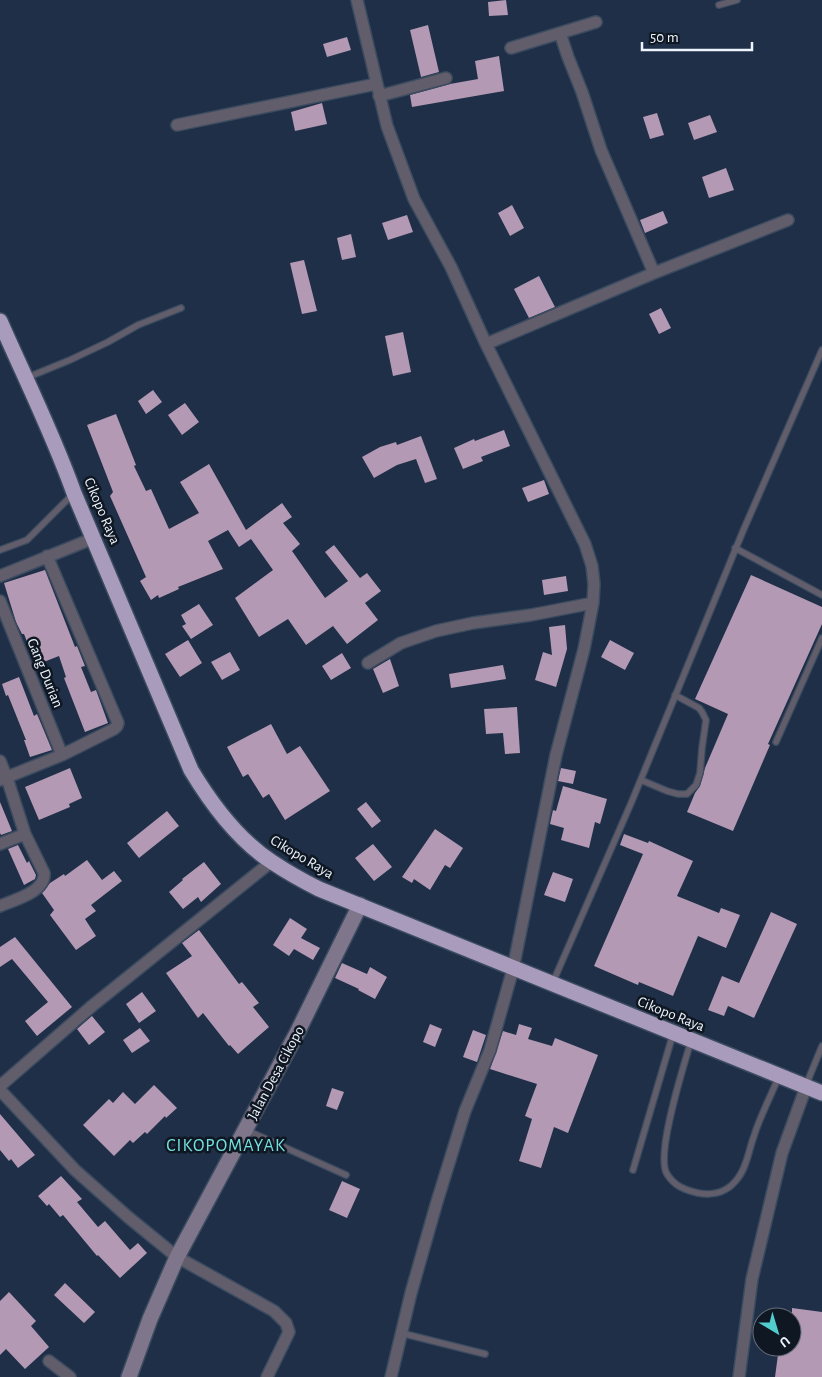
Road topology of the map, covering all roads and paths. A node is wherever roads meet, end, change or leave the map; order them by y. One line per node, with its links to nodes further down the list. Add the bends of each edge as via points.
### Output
1 (357, 0): 8 (street)
2 (737, 0): 3 (lane)
3 (719, 5)
4 (596, 22): 5 (street)
5 (560, 33): 6 (street); 11 (street, via 600,150)
6 (511, 48)
7 (446, 78): 8 (street)
8 (378, 90): 9 (street); 14 (street, via 387,126 414,199 451,267)
9 (177, 126)
10 (788, 220): 11 (street)
11 (654, 274): 14 (street)
12 (181, 308): 16 (lane)
13 (0, 321): 16 (highway, Cikopo Raya)
14 (486, 344): 25 (street, via 585,544 592,566)
15 (822, 350): 19 (lane)
16 (25, 378): 17 (highway, Cikopo Raya, via 59,451)
17 (74, 493): 18 (highway, Cikopo Raya); 20 (lane, via 28,540)
18 (94, 538): 21 (street); 36 (highway, Cikopo Raya, via 191,770 230,824 250,846)
19 (735, 548): 23 (lane); 28 (lane)
20 (0, 550)
21 (47, 556): 22 (street); 30 (street, via 118,723 114,729)
22 (0, 576)
23 (822, 595)
24 (0, 601): 30 (street, Gang Durian)
25 (592, 603): 27 (street, via 436,631 401,643); 39 (street, via 584,649 556,755)
26 (822, 638): 29 (lane)
27 (368, 662)
28 (675, 695): 33 (lane); 33 (lane, via 699,708 706,720 696,785 687,794 678,794)
29 (776, 742)
30 (62, 755): 32 (street)
31 (0, 760): 32 (street)
32 (4, 779): 34 (street)
33 (641, 780): 40 (lane)
34 (25, 834): 35 (street); 38 (street, via 44,873 44,881 33,891)
35 (0, 844)
36 (271, 862): 37 (highway, Cikopo Raya, via 319,889); 45 (street, via 92,1006)
37 (360, 905): 39 (highway, Cikopo Raya); 49 (main road, Jalan Desa Cikopo)
38 (0, 906)
39 (512, 969): 40 (highway, Cikopo Raya); 53 (street, via 490,1050 462,1120)
40 (552, 984): 41 (highway, Cikopo Raya)
41 (673, 1034): 42 (highway, Cikopo Raya); 50 (lane)
42 (691, 1040): 44 (highway, Cikopo Raya); 44 (lane, via 666,1134 664,1157 665,1173 683,1188 711,1195 728,1188 738,1178)
43 (822, 1046): 46 (lane)
44 (779, 1076): 46 (highway, Cikopo Raya)
45 (0, 1086)
46 (806, 1087): 48 (highway, Cikopo Raya); 60 (street, via 782,1153 754,1270)
47 (0, 1090): 52 (street, via 102,1196)
48 (822, 1093)
49 (246, 1130): 51 (lane); 52 (main road, Jalan Desa Cikopo)
50 (633, 1170)
51 (346, 1175)
52 (177, 1257): 57 (main road, Jalan Desa Cikopo); 58 (street, via 274,1311 286,1323 289,1332)
53 (401, 1333): 54 (lane); 59 (street)
54 (485, 1354)
55 (49, 1361): 56 (street)
56 (70, 1377)
57 (129, 1377)
58 (267, 1377)
59 (391, 1377)
60 (740, 1377)

